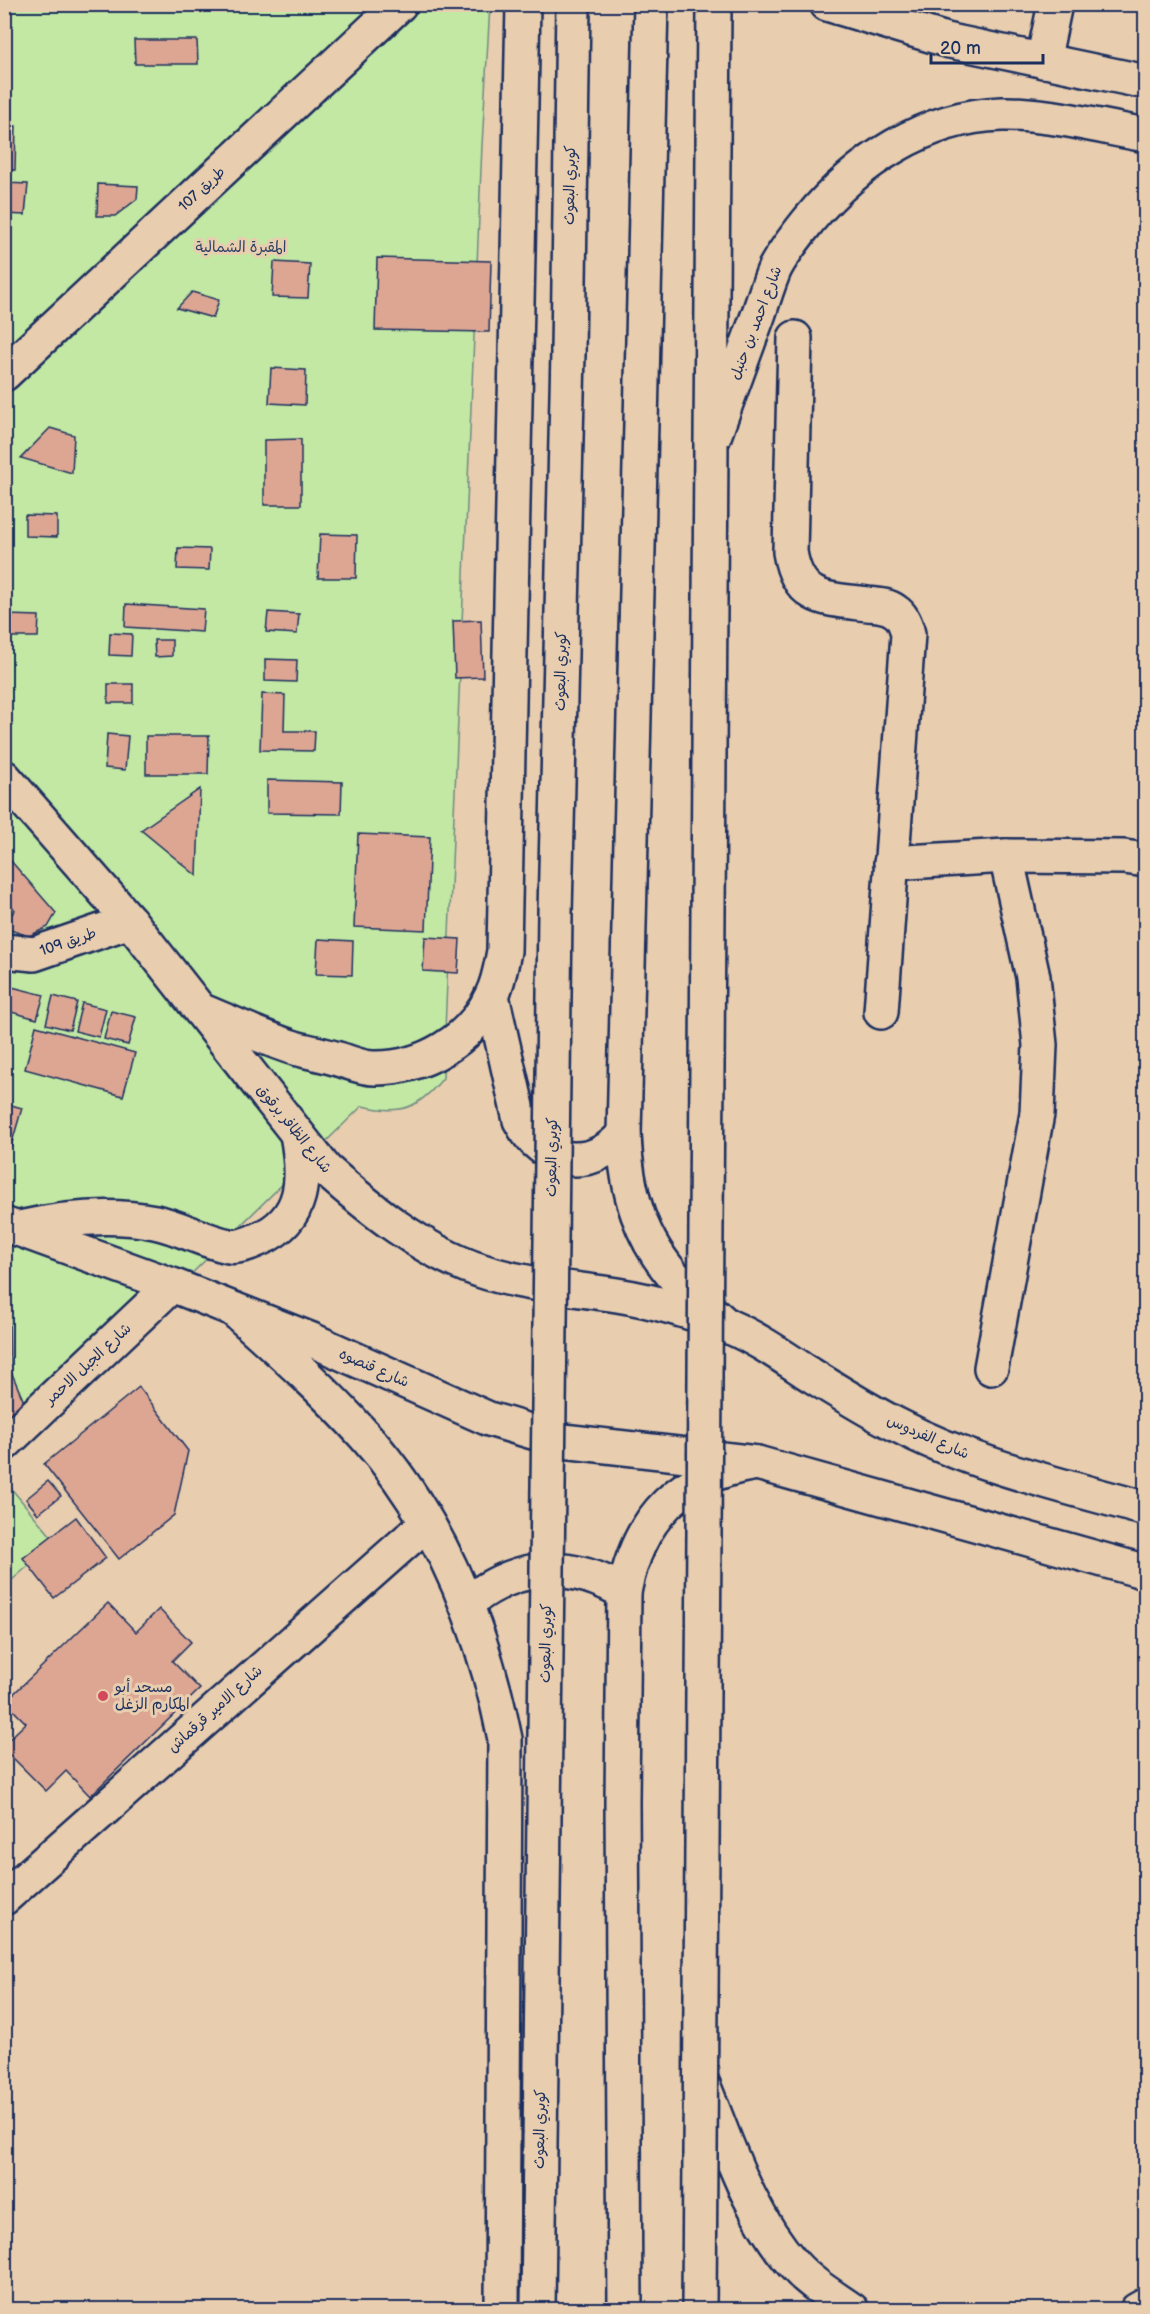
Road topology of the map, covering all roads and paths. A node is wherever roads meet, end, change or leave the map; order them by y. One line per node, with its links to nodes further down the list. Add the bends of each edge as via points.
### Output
1 (400, 4): 12 (main road, طريق 107)
2 (523, 4): 20 (main road, via 504,951)
3 (573, 4): 41 (main road, كوبري البعوث, bridge, via 555,913)
4 (651, 4): 24 (main road)
5 (714, 4): 13 (main road)
6 (827, 4): 8 (main road, via 950,42)
7 (1055, 4): 8 (main road)
8 (1043, 61): 9 (main road)
9 (1146, 82)
10 (1146, 135): 13 (main road, شارع احمد بن حنبل, via 1031,115 994,114 921,131 885,152 822,204 775,268)
11 (795, 338): 17 (main road, via 790,552 793,570 802,585 817,596 882,605 895,611 908,634)
12 (4, 374)
13 (711, 444): 38 (main road, bridge)
14 (4, 777): 18 (main road, شارع الظافر برقوق)
15 (1006, 856): 16 (main road); 17 (main road); 29 (main road, via 1033,977 1040,1045 1037,1114)
16 (1146, 860)
17 (891, 863): 22 (main road)
18 (130, 921): 19 (main road, طريق 109, via 34,954); 21 (main road, شارع الظافر برقوق)
19 (4, 951)
20 (492, 996): 21 (main road, via 480,1016 443,1050 396,1067 371,1068 297,1048); 24 (main road, via 520,1120 533,1141 553,1155 585,1159 613,1146)
21 (200, 1010): 23 (main road, شارع الظافر برقوق)
22 (881, 1012)
23 (297, 1134): 25 (main road, via 303,1173 293,1209 282,1224 250,1244 231,1246 156,1222 130,1219 75,1218); 28 (main road, شارع الظافر برقوق, via 325,1169 386,1219 477,1269 513,1280 668,1306)
24 (624, 1134): 28 (main road, via 627,1178 643,1230 680,1283)
25 (12, 1226): 26 (main road, شارع قنصوه)
26 (172, 1285): 27 (main road, شارع قنصوه); 30 (main road, شارع الجبل الاحمر)
27 (233, 1309): 31 (main road, شارع قنصوه, via 489,1419 563,1441); 33 (main road, via 310,1378 366,1437)
28 (728, 1327): 32 (main road, شارع الفردوس, via 762,1342 897,1425 950,1450 1006,1470)
29 (991, 1368)
30 (5, 1442)
31 (757, 1463): 34 (main road); 35 (main road, via 708,1475 667,1503 638,1543)
32 (1146, 1509)
33 (427, 1523): 36 (main road); 37 (main road, شارع الامير قرقماش)
34 (1146, 1572)
35 (624, 1592): 36 (main road, via 587,1574 545,1569 503,1580); 42 (main road)
36 (467, 1603): 40 (main road, via 486,1658 505,1739)
37 (4, 1898)
38 (702, 2082): 43 (main road, bridge); 44 (main road, via 750,2200 770,2235 795,2266)
39 (1146, 2305): 45 (main road)
40 (502, 2310)
41 (538, 2310)
42 (625, 2310)
43 (699, 2310)
44 (852, 2310)
45 (1137, 2310)

